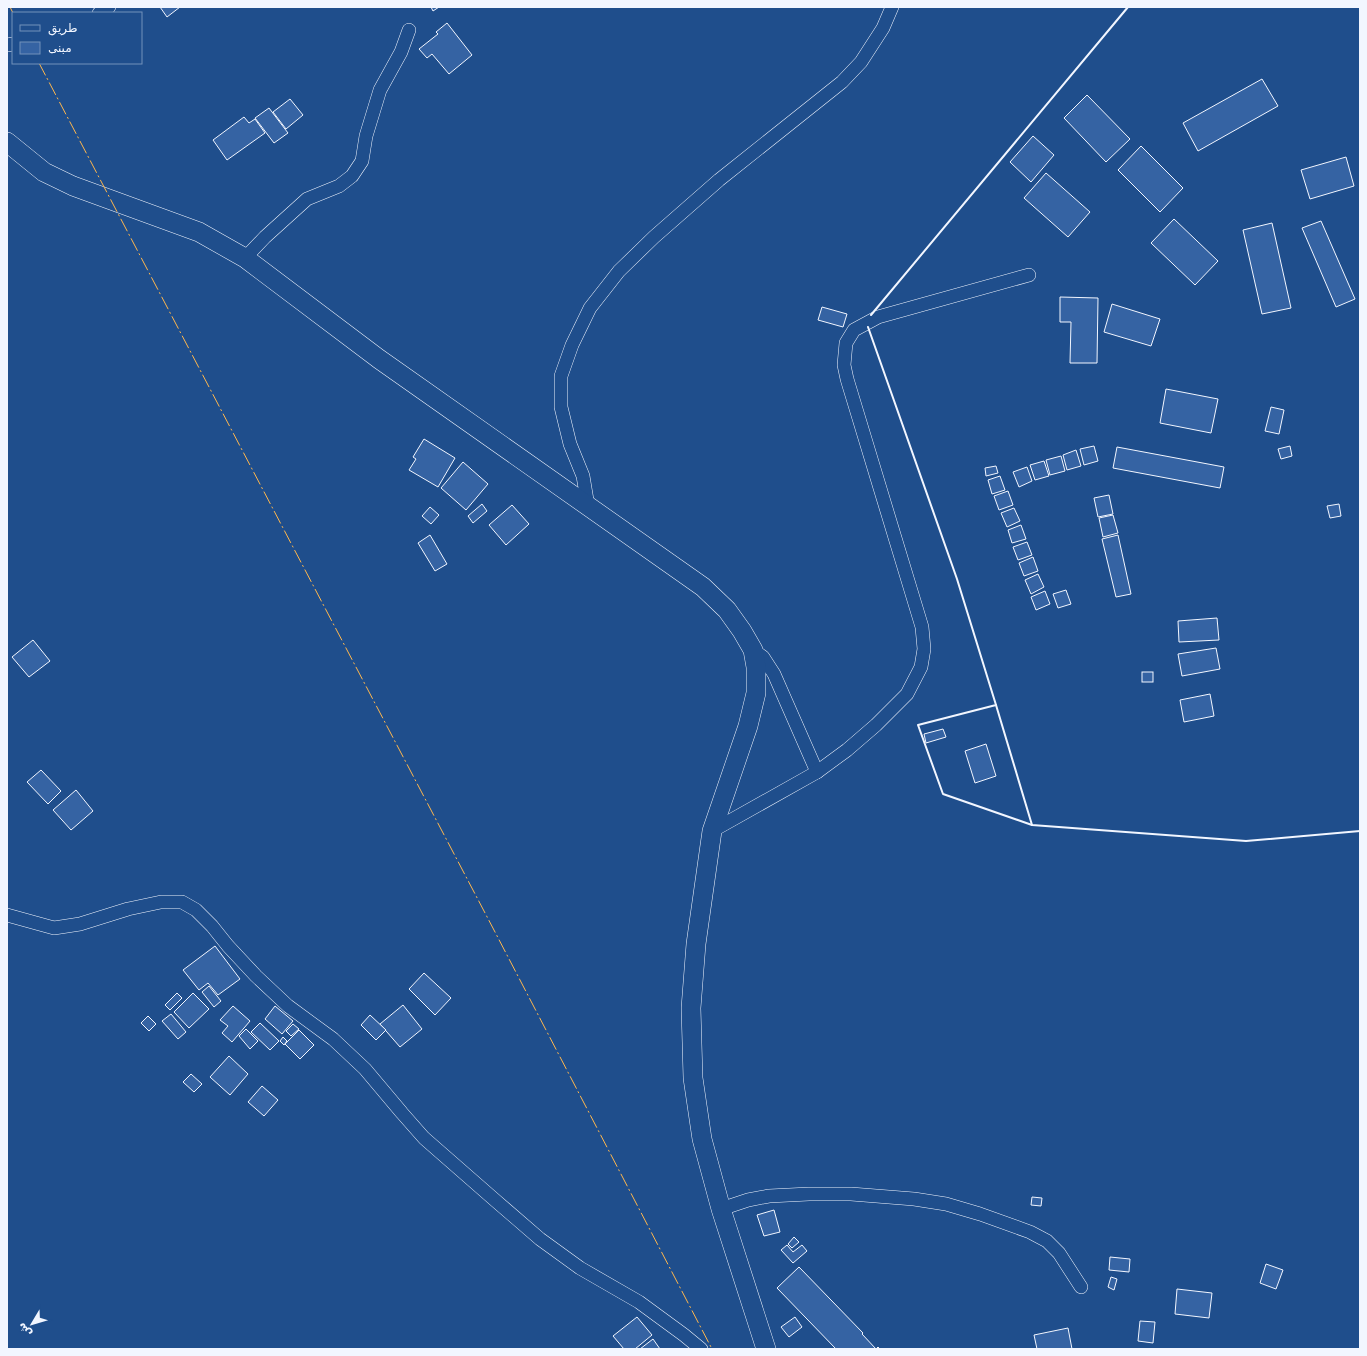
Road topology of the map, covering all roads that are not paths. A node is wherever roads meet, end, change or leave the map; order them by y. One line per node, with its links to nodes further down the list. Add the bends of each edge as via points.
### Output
1 (892, 7): 6 (street, via 884,28 861,62 842,82 719,180 654,237 619,271 590,308 572,345 561,376 561,407 570,444 583,476)
2 (408, 30): 4 (street, via 401,52 380,90 366,136 362,161 352,176 339,186 307,199)
3 (7, 142): 4 (street, via 44,172 73,186 199,232)
4 (246, 258): 6 (street, via 379,359)
5 (1029, 275): 8 (street, via 878,317 854,330 846,343 844,365 847,379 922,627 924,649 921,667 907,694 876,725)
6 (588, 506): 7 (street, via 703,587 727,610)
7 (753, 650): 8 (street, via 763,657 774,674); 9 (street, via 756,693 746,732)
8 (817, 772): 9 (street)
9 (712, 831): 11 (street, via 696,944 691,1008 692,1070 702,1139)
10 (7, 915): 13 (street, via 54,928 80,924 161,902 182,902 196,910 256,976 288,1006 333,1039 365,1069 424,1138 540,1239 580,1268 639,1302)
11 (721, 1209): 12 (street, via 769,1196 809,1194 882,1196 946,1204 1024,1230 1047,1241 1059,1253); 14 (street)
12 (1081, 1287)
13 (701, 1349)
14 (766, 1349)

